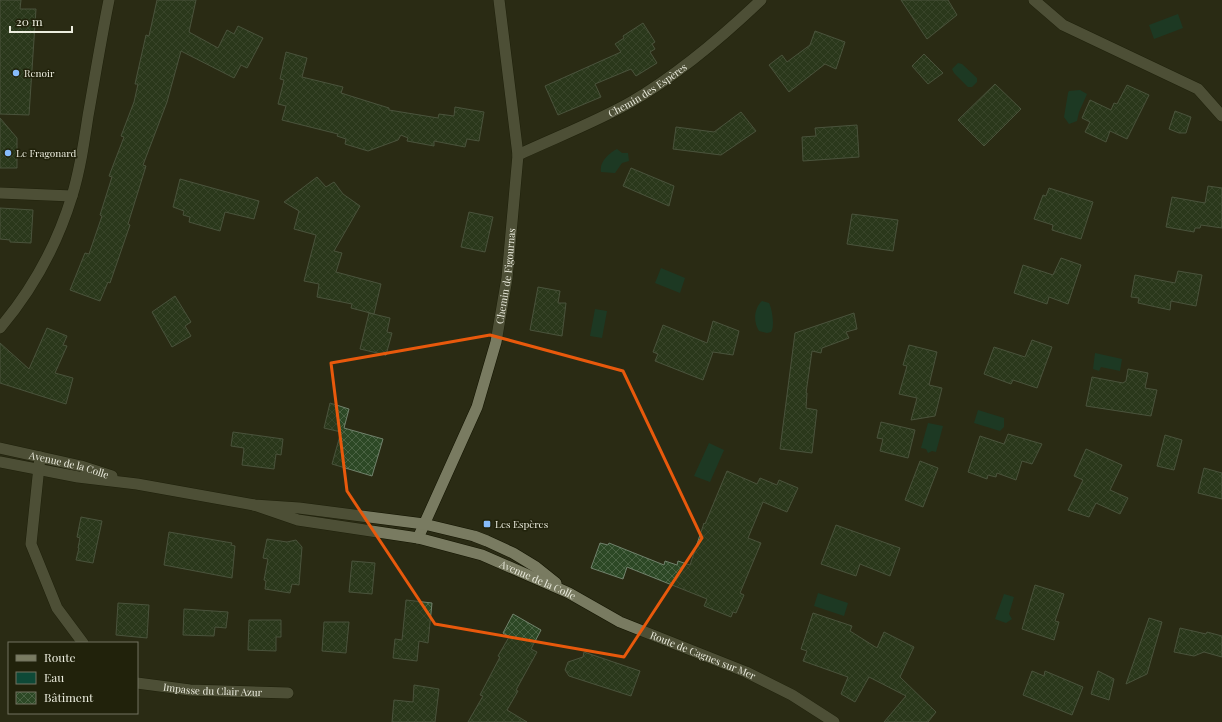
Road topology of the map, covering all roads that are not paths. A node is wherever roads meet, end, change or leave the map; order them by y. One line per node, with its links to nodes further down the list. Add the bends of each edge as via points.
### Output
1 (109, 0): 8 (street)
2 (499, 0): 6 (street, Chemin de Figournas)
3 (761, 0): 6 (street, Chemin des Espères, via 673,76 630,102)
4 (1034, 0): 5 (street, via 1063,25 1198,88)
5 (1222, 116)
6 (518, 155): 16 (street, Chemin de Figournas, via 507,278 496,342 477,407)
7 (0, 193): 8 (street)
8 (72, 196): 9 (street, via 43,265 21,303)
9 (0, 328)
10 (0, 448): 11 (street, Avenue de la Colle)
11 (40, 456): 13 (street); 14 (street, Avenue de la Colle)
12 (0, 462): 13 (street, Avenue de la Colle)
13 (38, 469): 14 (street, Avenue de la Colle); 19 (street, via 31,544 57,608)
14 (137, 484): 15 (street, Avenue de la Colle)
15 (254, 505): 16 (street, Avenue de la Colle, via 299,508); 17 (street, Avenue de la Colle, via 298,520)
16 (424, 524): 17 (street, Chemin de Figournas); 18 (street, Avenue de la Colle, via 474,536 513,553)
17 (418, 538): 18 (street, Avenue de la Colle, via 482,555)
18 (569, 593): 22 (street, Route de Cagnes sur Mer, via 620,622 752,675 792,695)
19 (82, 642)
20 (138, 683): 21 (street, Impasse du Clair Azur, via 190,690)
21 (288, 693)
22 (834, 722)

